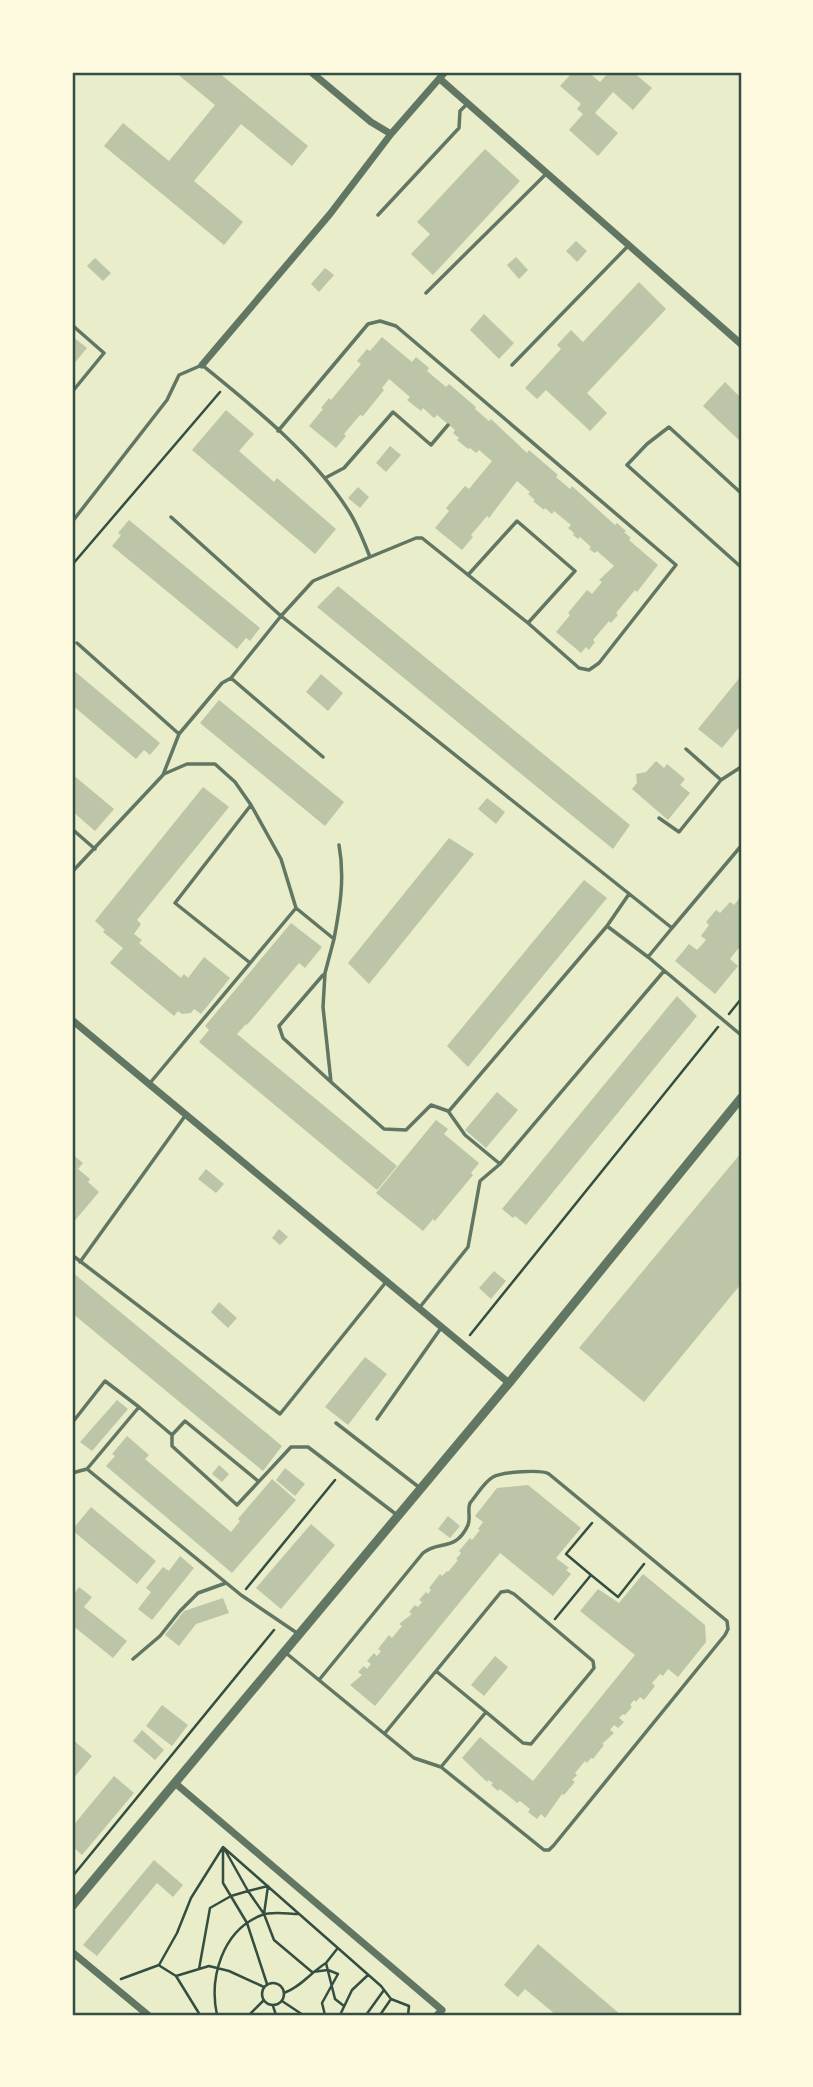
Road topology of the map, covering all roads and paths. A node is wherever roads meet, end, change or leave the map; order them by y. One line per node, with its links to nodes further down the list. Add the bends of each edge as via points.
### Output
1 (311, 72): 4 (street)
2 (442, 75): 3 (street); 4 (street)
3 (467, 104): 5 (street); 6 (lane, via 460,111 459,128)
4 (391, 134): 11 (street)
5 (547, 173): 7 (street); 8 (lane)
6 (378, 215)
7 (628, 246): 10 (street); 12 (lane)
8 (426, 293)
9 (72, 325): 14 (lane, via 104,353)
10 (741, 344)
11 (202, 365): 13 (lane); 22 (lane, via 179,375 167,400)
12 (512, 365)
13 (226, 385): 18 (lane); 24 (path)
14 (72, 392)
15 (474, 394): 16 (lane); 18 (lane, via 396,326 380,321 368,324); 28 (lane, via 676,565 589,670 579,668)
16 (468, 400)
17 (448, 425): 19 (lane, via 431,445 394,412 344,468)
18 (278, 431): 19 (lane)
19 (325, 478): 23 (lane, via 351,514)
20 (741, 493): 25 (lane, via 669,427 627,465)
21 (171, 517): 27 (lane)
22 (72, 522)
23 (370, 557): 26 (lane, via 422,538); 27 (lane, via 313,580)
24 (72, 565)
25 (741, 567)
26 (468, 575): 28 (lane); 28 (lane, via 517,521 575,571)
27 (281, 616): 30 (lane); 44 (lane)
28 (528, 622)
29 (77, 643): 31 (lane)
30 (232, 678): 31 (lane, via 222,682); 33 (lane)
31 (179, 734): 35 (lane)
32 (686, 749): 36 (lane)
33 (323, 757)
34 (741, 766): 36 (lane)
35 (163, 775): 37 (lane, via 187,764 215,764 235,782); 42 (lane)
36 (721, 779): 38 (lane, via 679,832)
37 (250, 805): 45 (lane, via 281,859); 50 (lane, via 175,904)
38 (659, 818)
39 (72, 829): 42 (lane)
40 (339, 845): 48 (lane, via 342,901)
41 (741, 846): 47 (lane)
42 (95, 849): 43 (lane)
43 (72, 872)
44 (629, 894): 46 (lane); 47 (lane)
45 (296, 908): 48 (lane); 50 (lane)
46 (607, 926): 49 (lane); 60 (lane)
47 (672, 928): 49 (lane)
48 (334, 939): 52 (lane)
49 (648, 957): 51 (lane)
50 (249, 962): 58 (lane)
51 (664, 971): 55 (lane); 62 (lane)
52 (325, 973): 57 (lane, via 323,1007); 57 (lane, via 279,1026 283,1038)
53 (741, 999): 55 (path)
54 (72, 1020): 58 (street)
55 (723, 1020): 56 (lane); 68 (path)
56 (741, 1035)
57 (331, 1083): 60 (lane, via 384,1129 406,1129 431,1105)
58 (149, 1084): 61 (street)
59 (741, 1098): 69 (street)
60 (448, 1111): 62 (lane, via 465,1135)
61 (186, 1114): 64 (lane); 65 (street)
62 (500, 1164): 66 (lane, via 480,1181 468,1247)
63 (72, 1255): 64 (lane)
64 (80, 1262): 65 (lane, via 280,1414)
65 (387, 1281): 66 (street)
66 (420, 1307): 67 (street)
67 (443, 1326): 68 (street); 71 (lane)
68 (463, 1343): 69 (street)
69 (509, 1383): 79 (street)
70 (139, 1407): 72 (lane, via 105,1381); 74 (lane); 75 (lane)
71 (377, 1419)
72 (72, 1423)
73 (335, 1423): 79 (lane)
74 (172, 1435): 78 (lane, via 185,1421); 78 (lane, via 172,1446 237,1505)
75 (87, 1469): 77 (lane); 84 (lane)
76 (341, 1472): 78 (lane, via 308,1447 290,1447); 81 (lane); 85 (path)
77 (72, 1473)
78 (258, 1481)
79 (421, 1488): 81 (street)
80 (598, 1514): 82 (lane); 83 (path, via 566,1554); 92 (lane, via 544,1471 494,1476 468,1506 469,1523 454,1542 423,1553)
81 (397, 1515): 88 (street)
82 (650, 1557): 83 (path, via 618,1597); 95 (lane, via 722,1616 728,1629 554,1845 549,1850 538,1847)
83 (591, 1575): 87 (path)
84 (226, 1583): 85 (lane); 90 (lane, via 198,1593)
85 (241, 1595): 86 (lane)
86 (281, 1621): 88 (lane); 98 (path)
87 (551, 1625): 91 (lane, via 514,1594 501,1592); 93 (lane, via 593,1661 594,1668 531,1744 523,1743)
88 (298, 1634): 89 (street)
89 (284, 1651): 92 (lane); 96 (street)
90 (134, 1659)
91 (436, 1671): 93 (lane); 94 (lane)
92 (319, 1680): 94 (lane)
93 (485, 1712): 95 (lane)
94 (385, 1734): 95 (lane, via 414,1758)
95 (441, 1767)
96 (175, 1783): 102 (street); 137 (street, via 442,2010)
97 (223, 1847): 99 (path); 100 (path); 101 (path, via 223,1882); 109 (path, via 191,1898)
98 (72, 1877)
99 (268, 1886): 100 (path); 103 (path); 104 (path)
100 (248, 1891): 101 (path); 103 (path)
101 (231, 1896): 105 (path); 111 (path, via 210,1908)
102 (72, 1906)
103 (264, 1914): 104 (path); 105 (path); 113 (path, via 274,1940)
104 (299, 1914): 106 (path)
105 (247, 1923): 110 (path, via 228,1941); 118 (path)
106 (338, 1948): 108 (path); 114 (path)
107 (72, 1952): 116 (street)
108 (326, 1963): 112 (path); 113 (path)
109 (159, 1965): 115 (path); 116 (path)
110 (216, 1968): 111 (path); 118 (path); 128 (path)
111 (199, 1969): 115 (path)
112 (328, 1970): 113 (path); 117 (path); 117 (path, via 338,1974)
113 (312, 1972): 120 (path, via 297,1989)
114 (368, 1975): 119 (path); 125 (path)
115 (176, 1976): 127 (path)
116 (110, 1983): 126 (street)
117 (331, 1983): 125 (path, via 335,1999); 132 (path, via 321,2003)
118 (265, 1986): 120 (path, via 278,1984); 122 (path)
119 (384, 1990): 121 (path); 134 (path)
120 (284, 1993): 123 (path)
121 (391, 1999): 135 (path); 136 (path, via 409,2007)
122 (263, 2001): 124 (path); 129 (path)
123 (282, 2001): 124 (path); 131 (path)
124 (273, 2006): 130 (path)
125 (344, 2006): 133 (path)
126 (148, 2015)
127 (200, 2015)
128 (217, 2015)
129 (249, 2015)
130 (276, 2015)
131 (303, 2015)
132 (325, 2015)
133 (340, 2015)
134 (366, 2015)
135 (380, 2015)
136 (408, 2015)
137 (438, 2015)

